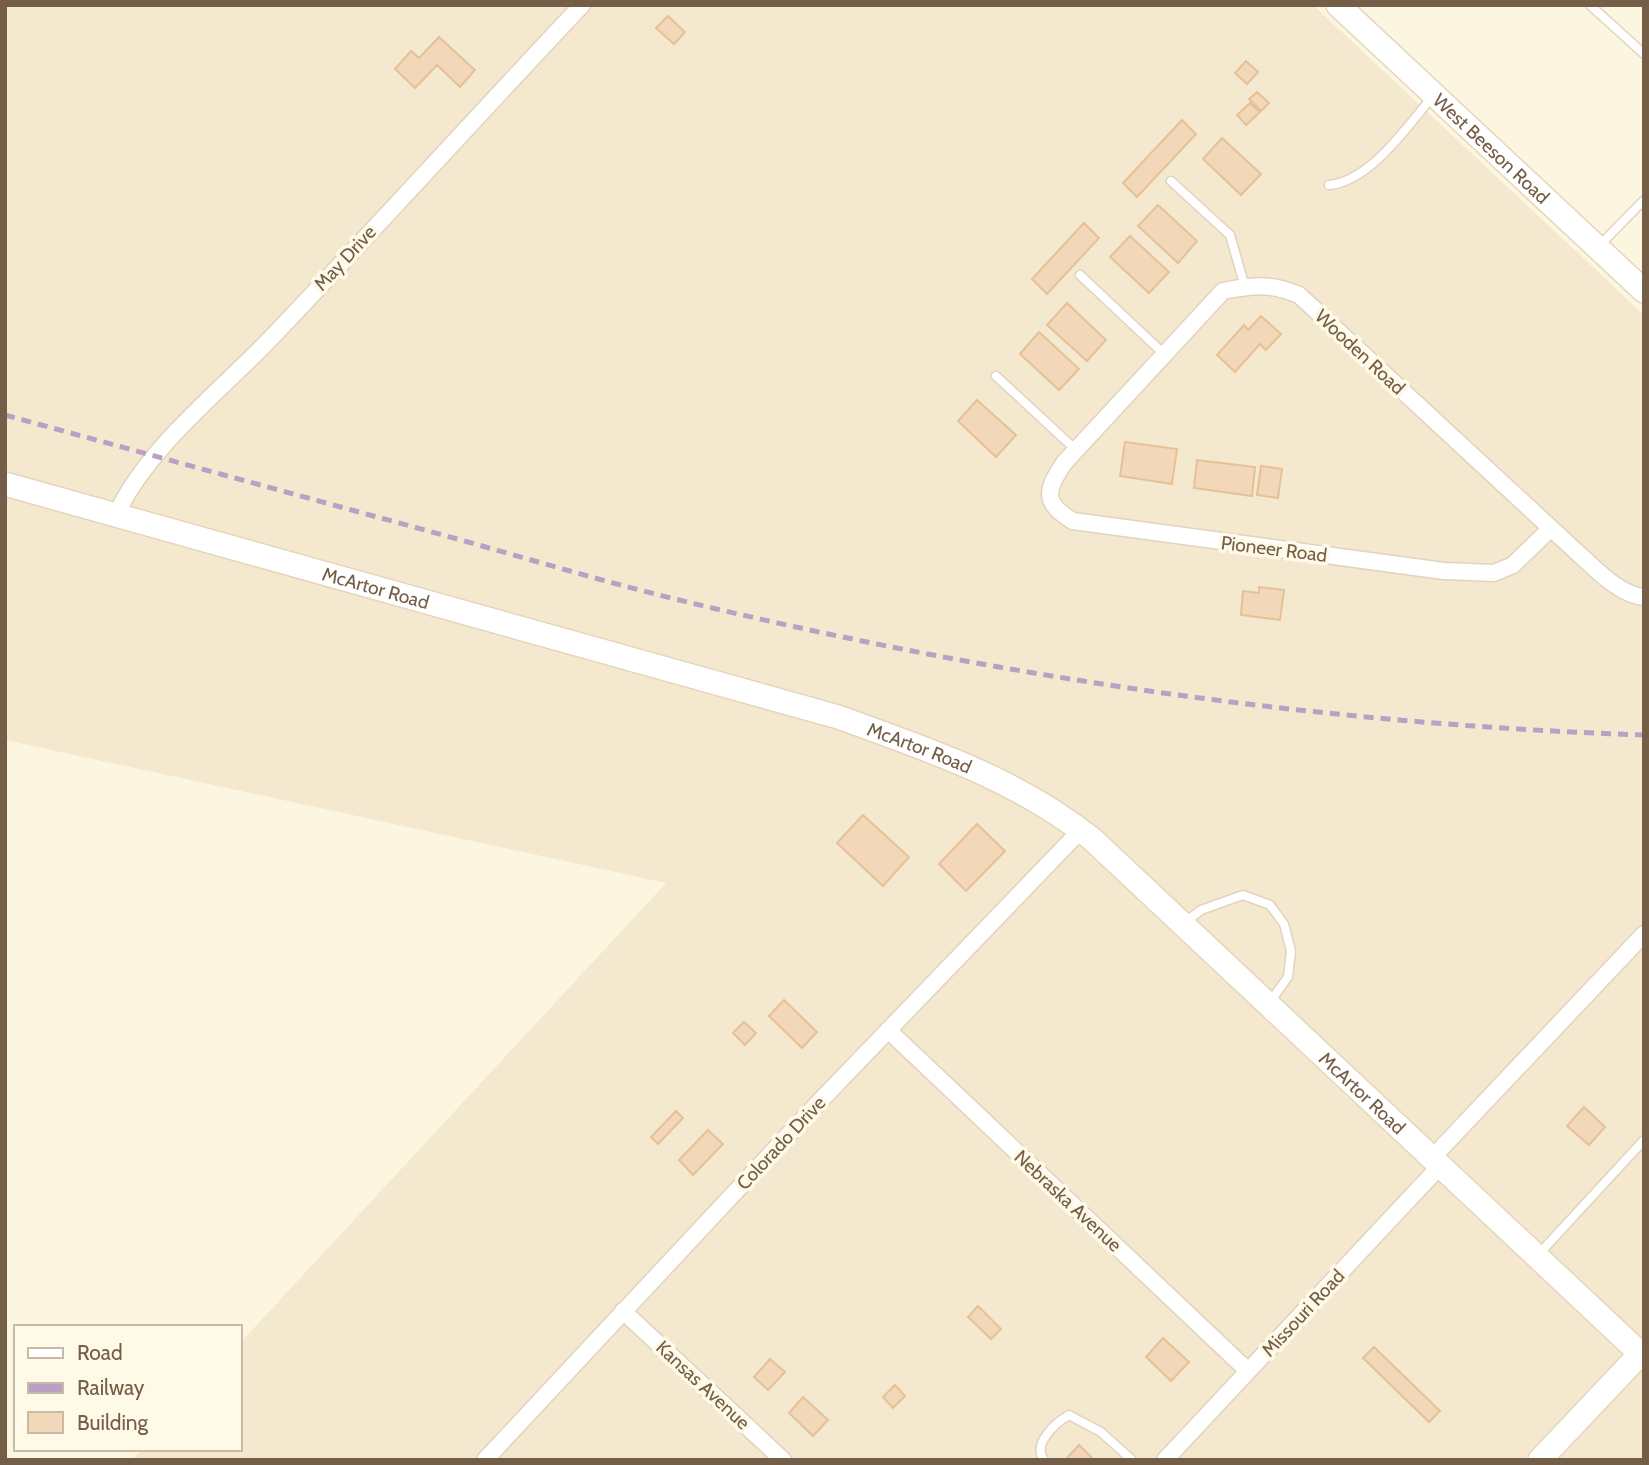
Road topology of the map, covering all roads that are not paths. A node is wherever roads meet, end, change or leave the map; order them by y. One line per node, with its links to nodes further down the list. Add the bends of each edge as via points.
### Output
1 (582, 5): 17 (street, May Drive, via 272,338 154,456)
2 (1338, 5): 5 (main road, West Beeson Road)
3 (1590, 5): 4 (lane)
4 (1644, 54)
5 (1433, 96): 7 (lane, via 1375,162 1357,177); 9 (main road, West Beeson Road)
6 (1171, 181): 11 (lane, via 1230,235)
7 (1329, 186)
8 (1644, 200): 9 (lane)
9 (1597, 247): 12 (main road, West Beeson Road)
10 (1080, 275): 13 (lane)
11 (1245, 287): 13 (street, Wooden Road, via 1223,291); 18 (street, Wooden Road, via 1278,287 1299,295)
12 (1644, 291)
13 (1164, 354): 15 (street, Wooden Road)
14 (996, 376): 15 (lane)
15 (1076, 450): 18 (street, Pioneer Road, via 1053,481 1049,499 1056,511 1073,521 1431,569 1494,573 1513,565)
16 (5, 484): 17 (main road, McArtor Road)
17 (116, 515): 20 (main road, McArtor Road, via 838,717 948,757 1023,792)
18 (1550, 529): 19 (street, Wooden Road, via 1617,586)
19 (1644, 597)
20 (1081, 830): 21 (main road, McArtor Road); 24 (street, Colorado Drive)
21 (1183, 924): 23 (main road, McArtor Road); 23 (lane, via 1201,910 1243,895 1270,905 1284,924 1291,951 1288,977)
22 (1644, 934): 26 (street, Missouri Road)
23 (1269, 1005): 26 (main road, McArtor Road)
24 (888, 1030): 28 (street, Colorado Drive); 30 (street, Nebraska Avenue)
25 (1644, 1140): 27 (lane)
26 (1436, 1162): 27 (main road, McArtor Road); 30 (street, Missouri Road)
27 (1536, 1257): 29 (main road, McArtor Road)
28 (623, 1311): 31 (street, Colorado Drive); 32 (street, Kansas Avenue)
29 (1643, 1354): 36 (main road)
30 (1248, 1371): 35 (street, Missouri Road)
31 (485, 1460)
32 (783, 1460)
33 (1044, 1460): 34 (lane, via 1040,1444 1069,1415 1101,1432)
34 (1132, 1460)
35 (1165, 1460)
36 (1540, 1460)

